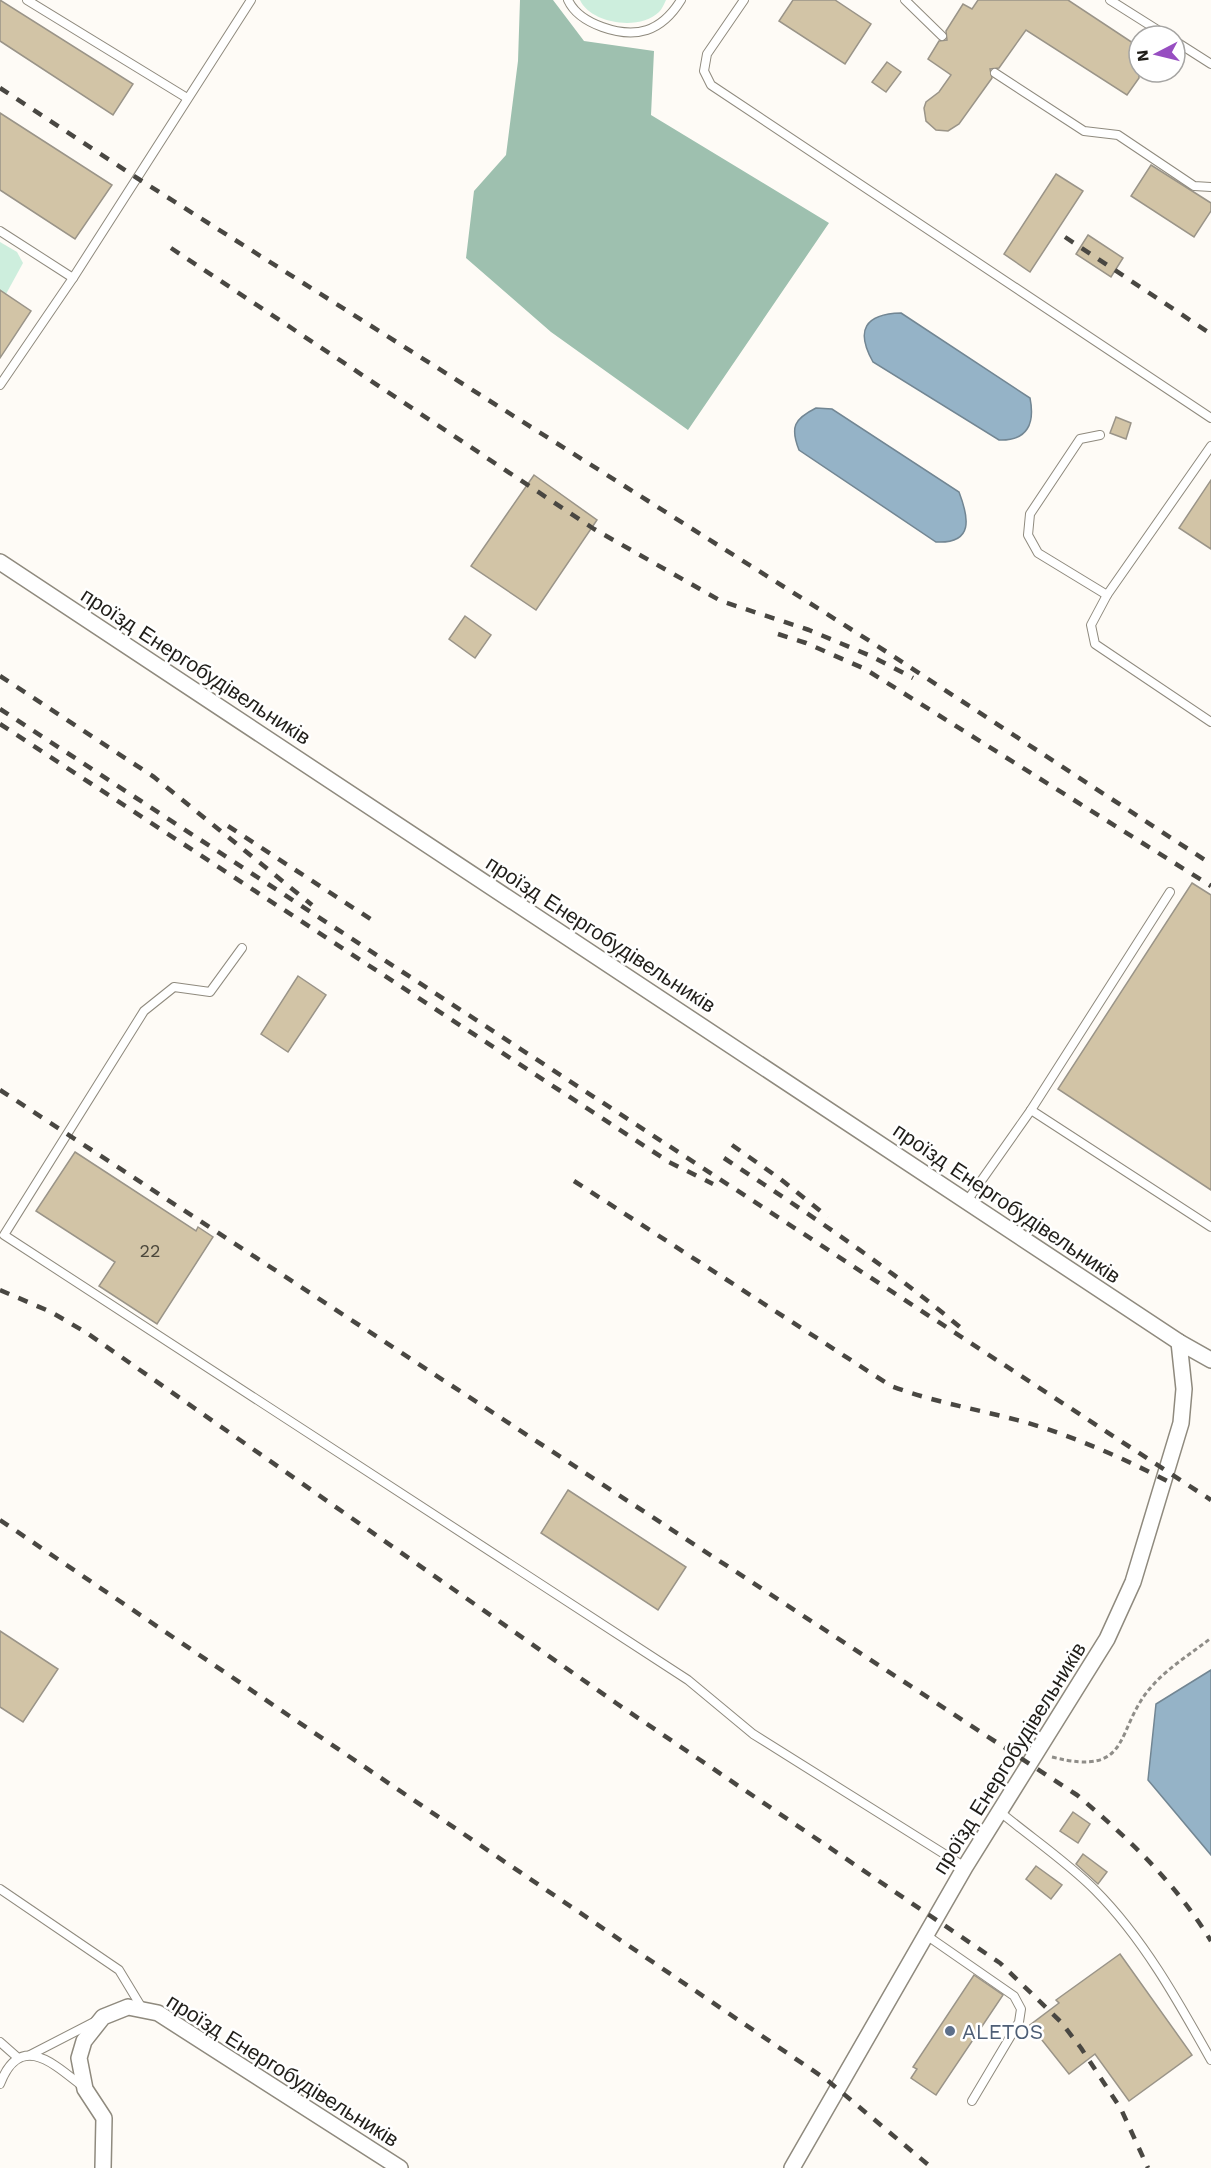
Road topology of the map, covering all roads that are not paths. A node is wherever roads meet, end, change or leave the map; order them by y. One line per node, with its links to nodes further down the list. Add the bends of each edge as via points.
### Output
1 (27, 0): 13 (lane)
2 (251, 0): 13 (lane)
3 (568, 0): 4 (lane, via 590,21 616,32 646,30 667,19)
4 (681, 0)
5 (744, 0): 18 (lane, via 707,54 704,71 711,85)
6 (905, 0): 9 (lane)
7 (1110, 0): 8 (lane)
8 (1148, 24)
9 (942, 36)
10 (1187, 49): 11 (lane)
11 (1211, 64)
12 (995, 73): 14 (lane, via 1084,131 1118,135 1194,186)
13 (187, 98): 16 (lane)
14 (1211, 187)
15 (0, 231): 16 (lane)
16 (73, 278): 17 (lane)
17 (0, 385)
18 (1211, 418)
19 (1100, 435): 22 (lane, via 1080,440 1030,514 1028,536 1038,553)
20 (1211, 446): 22 (lane)
21 (0, 562): 27 (street, проїзд Енергобудівельників)
22 (1107, 595): 23 (lane, via 1091,625 1095,644)
23 (1211, 722)
24 (1170, 892): 26 (lane)
25 (242, 948): 32 (lane, via 210,992 174,987 144,1011 4,1234 688,1680 753,1734)
26 (1031, 1110): 27 (lane); 28 (lane)
27 (966, 1201): 29 (street, проїзд Енергобудівельників)
28 (1211, 1227)
29 (1179, 1342): 30 (street, проїзд Енергобудівельників); 31 (street, проїзд Енергобудівельників, via 1184,1389 1181,1423 1133,1582 1107,1640)
30 (1211, 1360)
31 (999, 1811): 32 (street, проїзд Енергобудівельників); 40 (lane, via 1094,1889 1131,1932 1179,2003)
32 (965, 1867): 34 (street, проїзд Енергобудівельників)
33 (0, 1889): 35 (lane, проїзд Енергобудівельників, via 119,1970)
34 (926, 1935): 43 (lane, via 1014,1996 1021,2009 1019,2022); 46 (street, проїзд Енергобудівельників)
35 (143, 2010): 36 (street, проїзд Енергобудівельників, via 128,2007); 45 (street, проїзд Енергобудівельників, via 158,2013)
36 (103, 2017): 38 (lane); 42 (street, via 84,2041 79,2058)
37 (0, 2042): 39 (lane)
38 (30, 2055): 39 (lane); 42 (lane, via 48,2060)
39 (16, 2057): 41 (lane)
40 (1211, 2060)
41 (0, 2084)
42 (86, 2089): 44 (street, via 104,2118)
43 (972, 2101)
44 (103, 2168)
45 (400, 2168)
46 (792, 2168)

